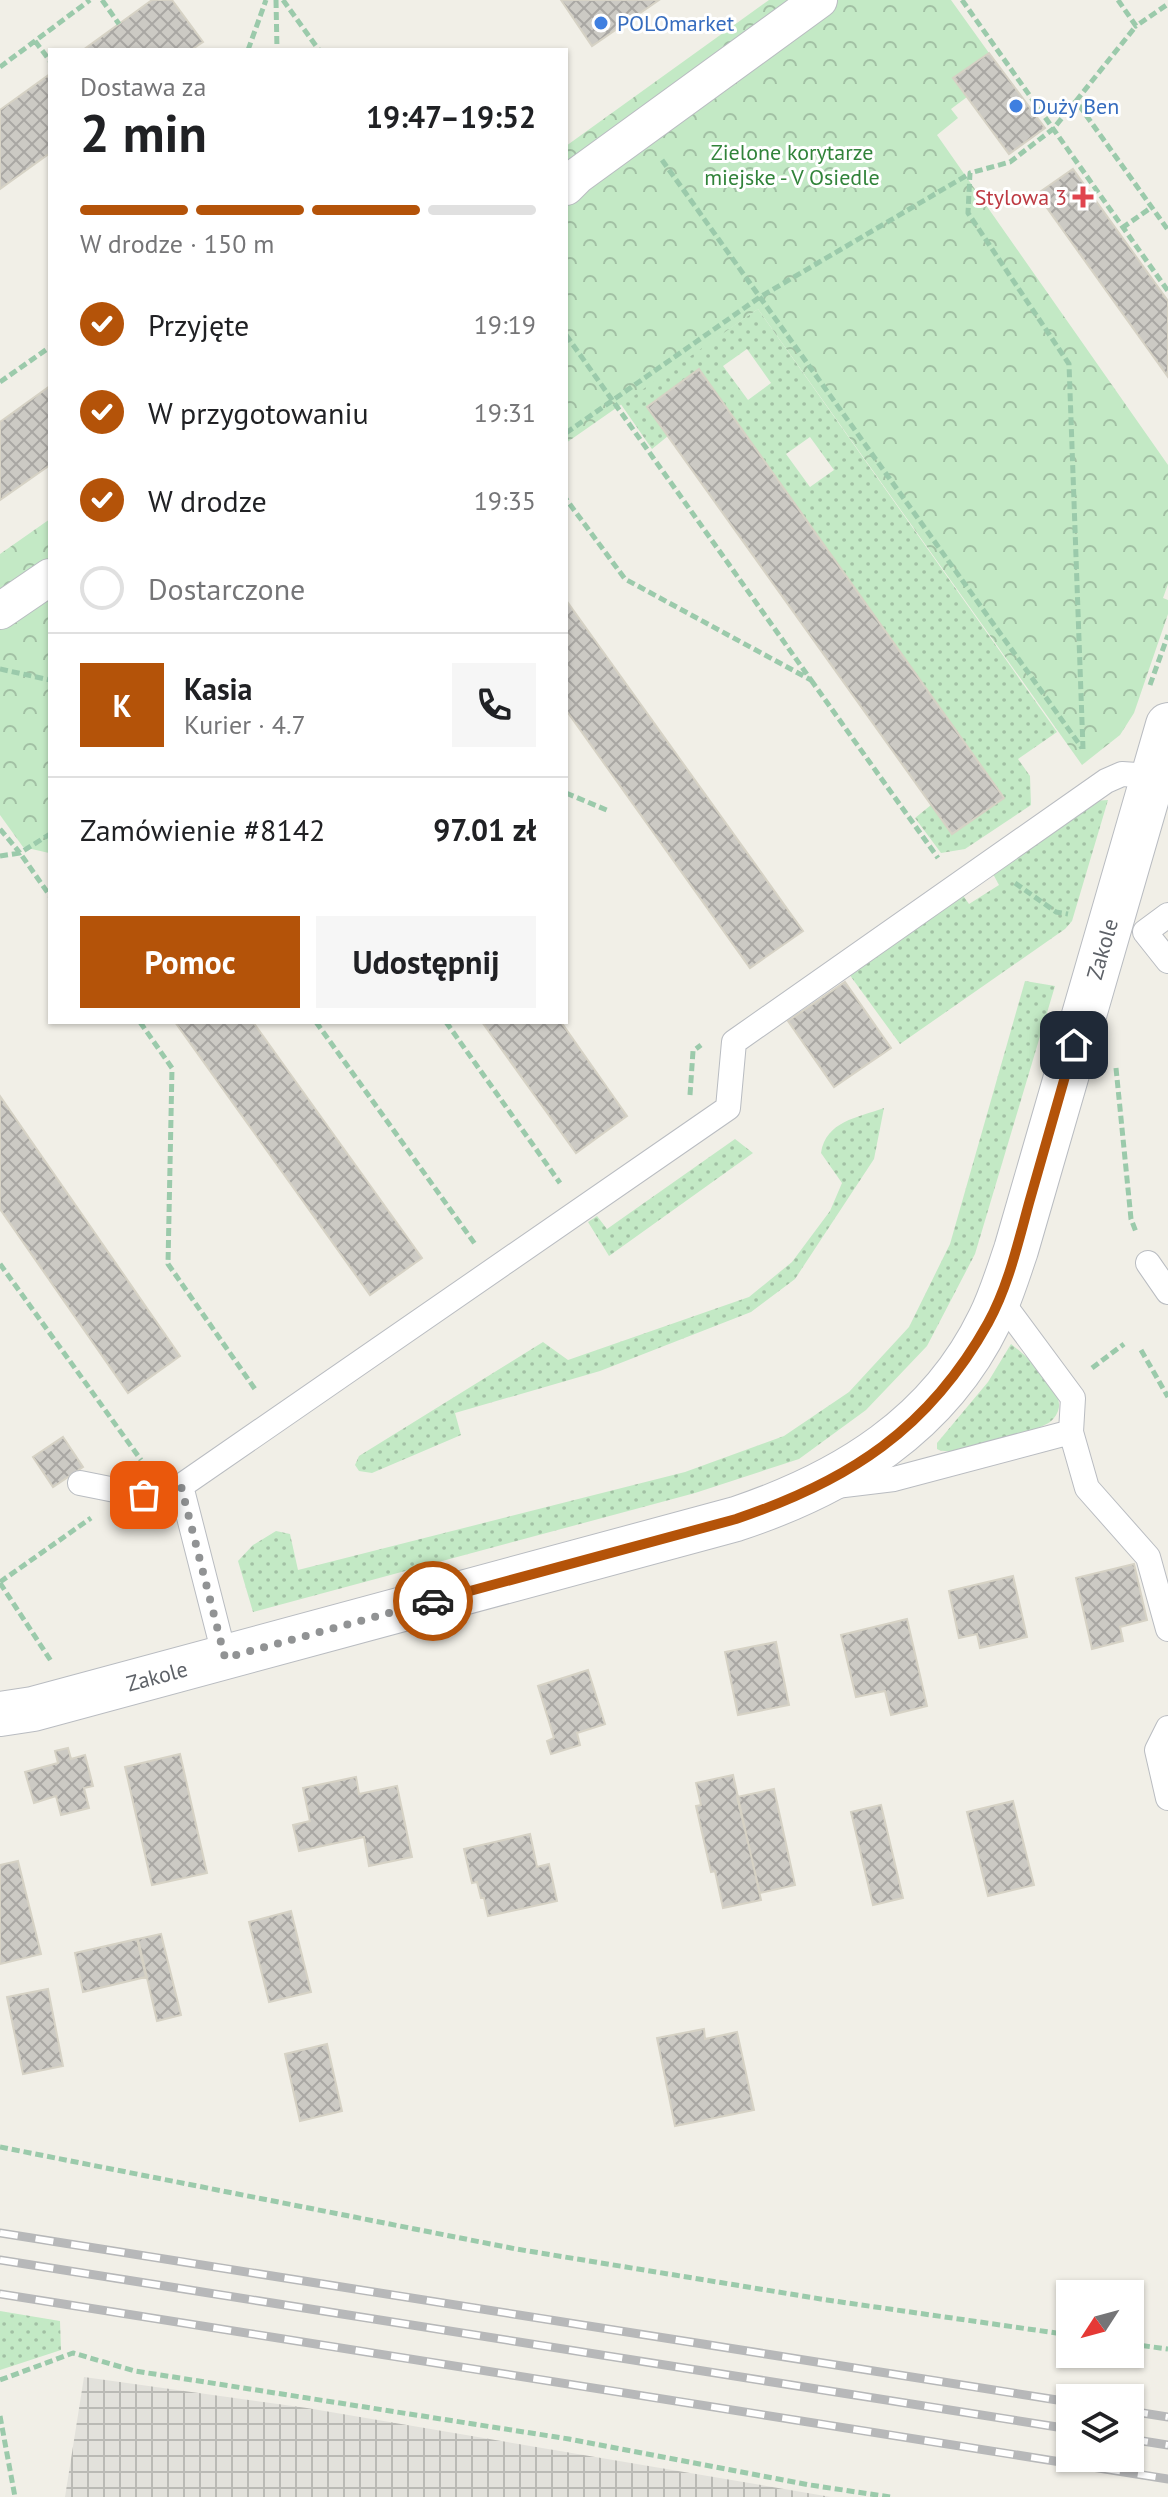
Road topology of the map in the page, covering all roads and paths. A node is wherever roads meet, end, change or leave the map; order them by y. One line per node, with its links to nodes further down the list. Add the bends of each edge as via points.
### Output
1 (90, 0): 12 (path)
2 (102, 0): 10 (path)
3 (266, 0): 13 (path)
4 (276, 0): 14 (path)
5 (283, 0): 15 (path)
6 (819, 0): 20 (street)
7 (962, 0): 19 (path)
8 (1118, 0): 11 (path)
9 (1168, 4): 11 (path)
10 (119, 24)
11 (1136, 26): 18 (path)
12 (35, 41): 16 (path); 17 (path)
13 (249, 48)
14 (277, 48)
15 (318, 48)
16 (48, 58)
17 (0, 67)
18 (1076, 101): 19 (path); 23 (path)
19 (1053, 129): 21 (path, via 1010,162); 24 (path)
20 (640, 130): 22 (street); 27 (path)
21 (970, 173): 27 (path); 40 (path, via 968,213 1069,364)
22 (568, 185)
23 (1152, 207): 24 (path); 25 (path)
24 (1122, 228): 26 (path)
25 (1168, 230)
26 (1168, 291)
27 (760, 297): 31 (path); 40 (path)
28 (568, 338): 31 (path)
29 (48, 348): 30 (path)
30 (0, 382)
31 (612, 400): 32 (path); 38 (path)
32 (568, 432)
33 (568, 502): 38 (path, via 625,579)
34 (48, 578): 35 (street)
35 (0, 611)
36 (0, 669): 37 (path)
37 (48, 680)
38 (811, 680): 50 (path)
39 (1168, 725): 41 (street, Zakole)
40 (1083, 749): 42 (path)
41 (1152, 776): 42 (lane, via 1122,774); 55 (street, Zakole)
42 (1106, 781): 77 (lane, via 734,1042 728,1108)
43 (568, 794): 44 (path)
44 (609, 811)
45 (0, 829): 47 (path)
46 (48, 835): 47 (path)
47 (20, 853): 48 (path); 53 (path)
48 (0, 856)
49 (953, 857): 50 (path)
50 (937, 858): 51 (path)
51 (926, 866)
52 (1010, 880): 55 (path, via 1056,912)
53 (48, 893)
54 (1168, 915): 55 (lane)
55 (1111, 928): 56 (lane); 68 (street, Zakole)
56 (1168, 961)
57 (141, 1024): 72 (path, via 172,1068 168,1264)
58 (317, 1024): 64 (path)
59 (447, 1024): 63 (path)
60 (704, 1043): 62 (path, via 693,1051)
61 (1115, 1058): 65 (path, via 1131,1219)
62 (688, 1110)
63 (561, 1184)
64 (476, 1245)
65 (1148, 1263): 67 (lane)
66 (0, 1264): 75 (path)
67 (1168, 1292)
68 (999, 1298): 74 (lane, via 1073,1398); 78 (street, Zakole, via 955,1377 908,1427 875,1454)
69 (1124, 1344): 71 (path)
70 (1141, 1350): 73 (path)
71 (1085, 1374)
72 (260, 1396)
73 (1168, 1397)
74 (1071, 1432): 78 (lane, via 894,1479); 81 (lane, via 1087,1488 1148,1557)
75 (144, 1463)
76 (80, 1483): 77 (lane, via 160,1499)
77 (181, 1486): 82 (lane)
78 (814, 1489): 82 (street, Zakole, via 736,1519)
79 (104, 1509): 80 (path)
80 (0, 1583): 83 (path)
81 (1168, 1629)
82 (225, 1658): 84 (street, Zakole)
83 (58, 1671)
84 (0, 1714)
85 (1168, 1728): 86 (lane, via 1157,1750)
86 (1168, 1798)
87 (0, 2147): 88 (path, via 516,2249)
88 (1056, 2333)
89 (1144, 2346): 90 (path)
90 (1168, 2349)
91 (0, 2380): 94 (path, via 73,2353 135,2371 569,2439)
92 (0, 2416): 93 (path)
93 (15, 2497)
94 (890, 2497)

